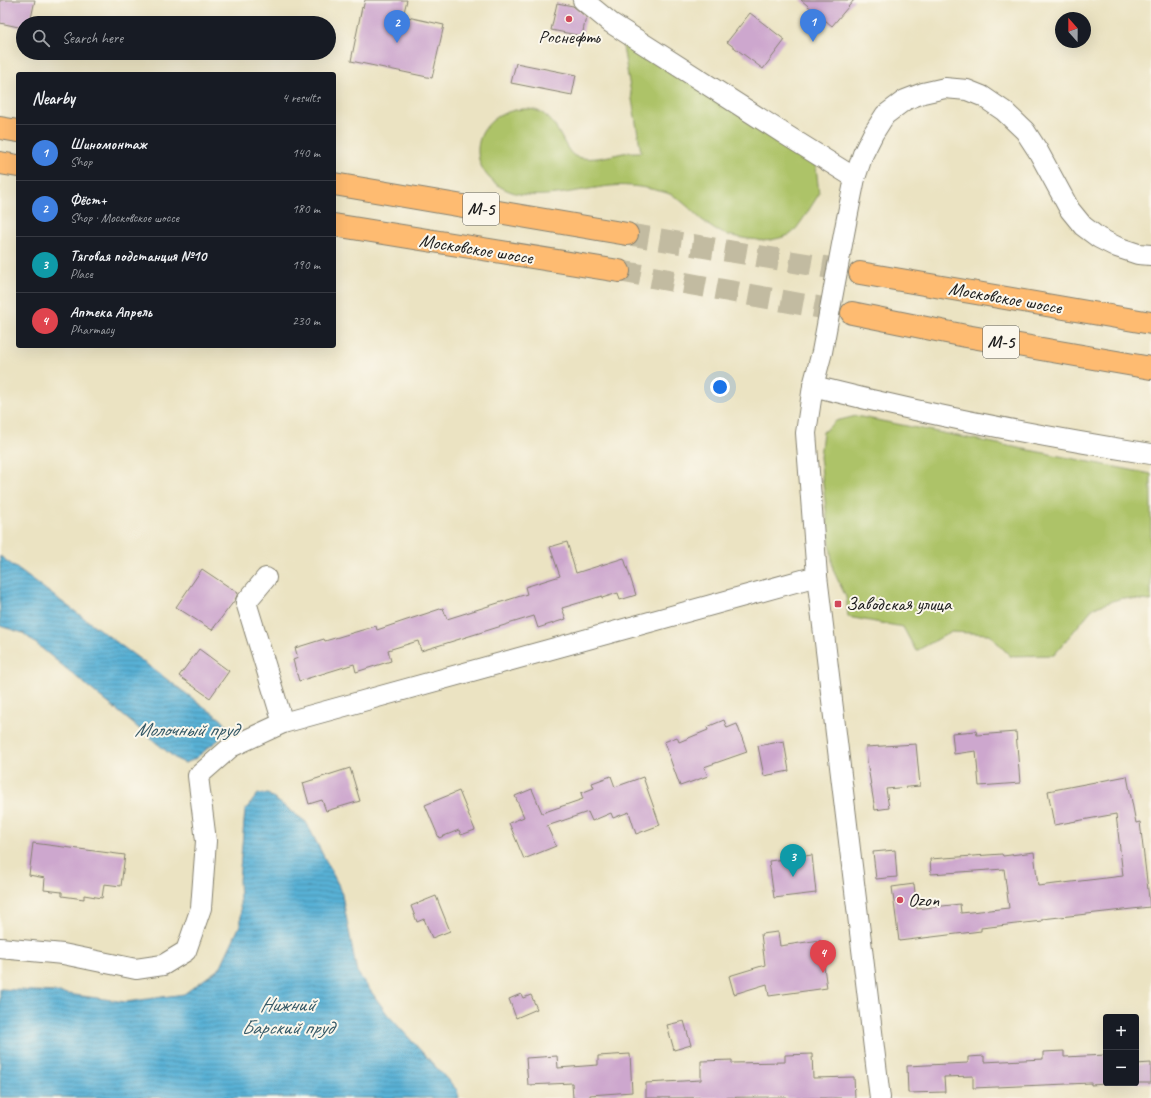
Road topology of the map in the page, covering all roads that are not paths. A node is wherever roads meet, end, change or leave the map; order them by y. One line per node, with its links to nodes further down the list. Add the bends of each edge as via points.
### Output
1 (583, 0): 6 (street, via 611,22)
2 (0, 128): 3 (highway)
3 (16, 131)
4 (0, 163): 5 (highway)
5 (16, 166)
6 (855, 178): 10 (street, via 863,154 885,115 905,100 922,93 945,88 967,90 982,96 1004,111 1025,131 1070,210 1083,226 1116,247); 16 (street, via 822,352)
7 (336, 184): 9 (highway, Московское шоссе / М-5)
8 (336, 225): 11 (highway, Московское шоссе / М-5)
9 (627, 234)
10 (1151, 255)
11 (619, 272)
12 (860, 273): 14 (highway, Московское шоссе / М-5)
13 (852, 313): 15 (highway, М-5)
14 (1151, 323)
15 (1151, 368)
16 (813, 386): 17 (street, via 884,404); 18 (street, via 806,433)
17 (1151, 454)
18 (817, 576): 20 (street); 22 (street)
19 (266, 578): 20 (street, via 246,602)
20 (282, 723): 21 (street, via 231,747 198,776 206,841 201,908 186,951 163,965 136,969 63,954)
21 (0, 948)
22 (880, 1098)

